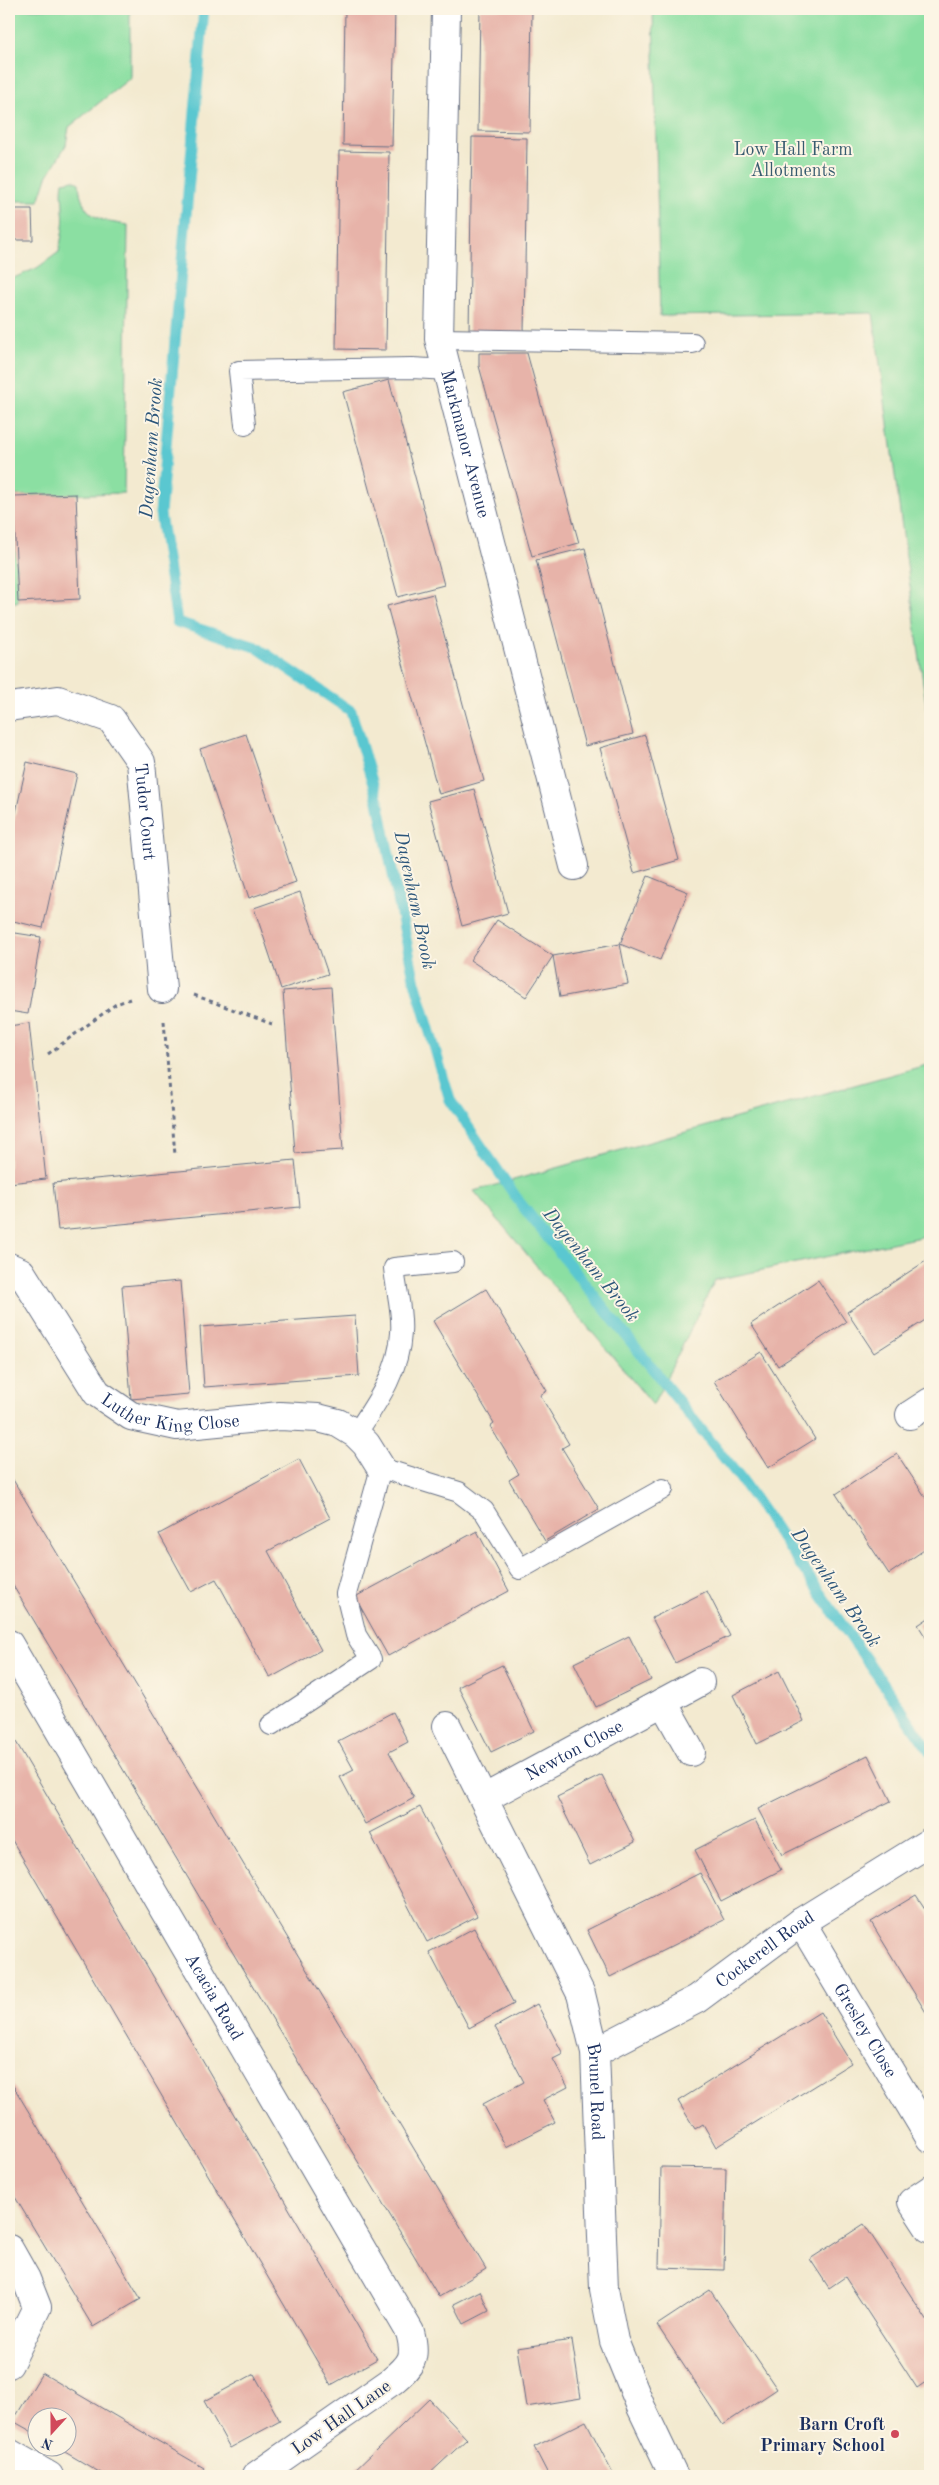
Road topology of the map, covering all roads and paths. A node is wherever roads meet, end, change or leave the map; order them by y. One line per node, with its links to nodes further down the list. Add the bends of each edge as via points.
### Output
1 (446, 9): 2 (street, Markmanor Avenue)
2 (439, 339): 3 (lane); 4 (street, Markmanor Avenue)
3 (693, 343)
4 (448, 370): 5 (lane, via 239,371); 7 (street, Markmanor Avenue)
5 (245, 425)
6 (9, 706): 8 (street, Tudor Court, via 58,700 111,719 141,762)
7 (574, 866)
8 (162, 989): 9 (path, via 194,995); 10 (path, via 116,1004); 11 (path)
9 (272, 1024)
10 (48, 1054)
11 (175, 1155)
12 (453, 1262): 14 (lane, via 394,1268 401,1332 397,1359 385,1390)
13 (9, 1267): 14 (street, Luther King Close, via 21,1272 97,1393 131,1416 177,1426 280,1416 318,1418 338,1423)
14 (356, 1434): 15 (street, Luther King Close)
15 (381, 1468): 16 (lane, via 459,1492 484,1511 520,1569); 20 (lane, via 346,1594 356,1635 371,1660)
16 (663, 1489)
17 (9, 1644): 31 (street, Acacia Road, via 410,2332)
18 (700, 1682): 19 (street, Newton Close)
19 (663, 1702): 22 (street); 23 (street, Newton Close)
20 (271, 1725)
21 (447, 1726): 23 (street, Brunel Road)
22 (691, 1752)
23 (485, 1798): 26 (street, Brunel Road, via 581,1994)
24 (930, 1842): 25 (street, Cockerell Road)
25 (802, 1922): 26 (street, Cockerell Road, via 697,1999); 27 (street, Gresley Close)
26 (595, 2052): 36 (street, Brunel Road, via 604,2288 609,2315 614,2341)
27 (930, 2138)
28 (930, 2190): 29 (street, via 912,2202)
29 (929, 2228)
30 (9, 2249): 32 (street, via 26,2279 36,2307)
31 (414, 2349): 35 (street, Low Hall Lane, via 410,2366 392,2381)
32 (9, 2364)
33 (9, 2452): 34 (street)
34 (48, 2476)
35 (256, 2476)
36 (674, 2476)

